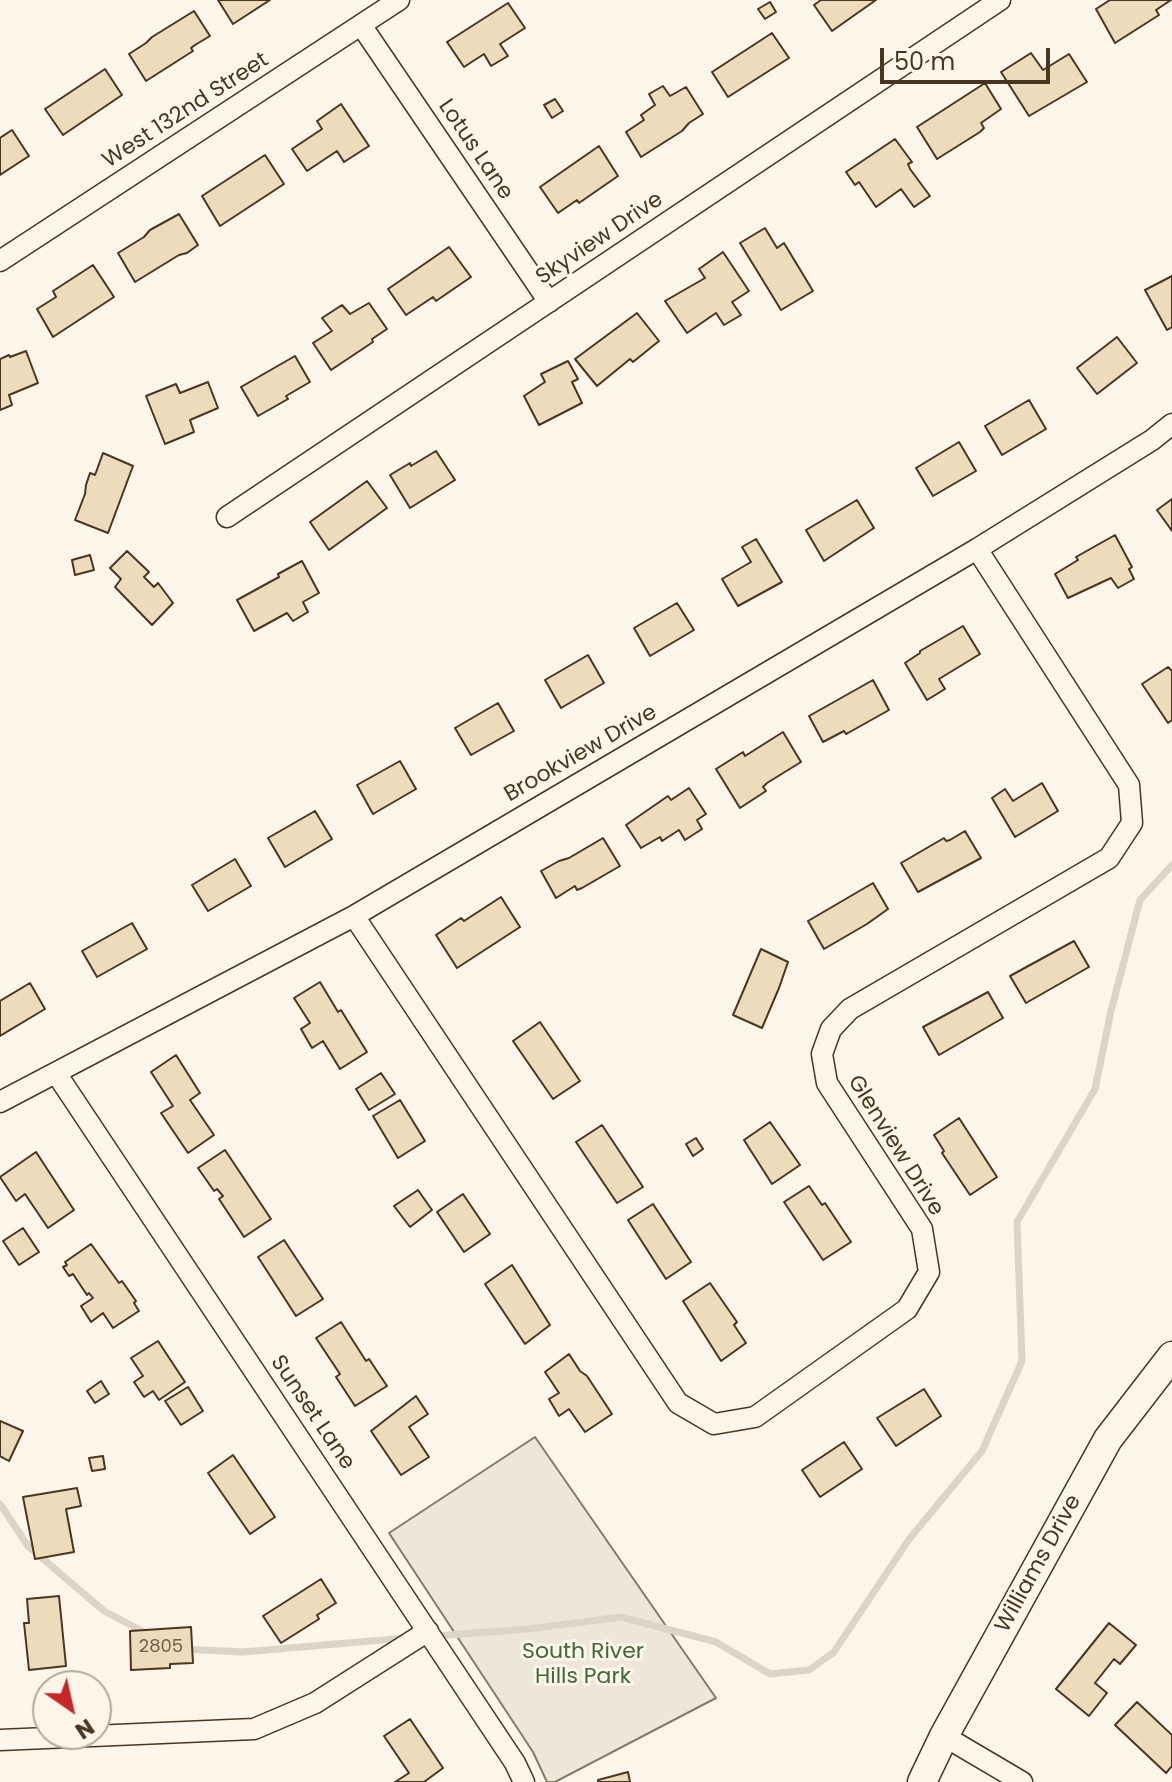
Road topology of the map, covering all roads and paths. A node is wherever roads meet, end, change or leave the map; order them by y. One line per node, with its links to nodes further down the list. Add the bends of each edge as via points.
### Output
1 (399, 0): 3 (street, West 132nd Street)
2 (1000, 0): 5 (street, Skyview Drive)
3 (361, 25): 4 (street, West 132nd Street); 5 (street, Lotus Lane)
4 (0, 261)
5 (549, 302): 7 (street, Skyview Drive)
6 (1172, 424): 8 (street, Brookview Drive)
7 (227, 517)
8 (977, 549): 9 (street, Brookview Drive); 9 (street, Glenview Drive, via 1129,785 1132,823 1109,858 850,1009 831,1029 822,1054 827,1083 922,1229 929,1272 907,1309 755,1417 714,1424 678,1403)
9 (354, 916): 10 (street, Brookview Drive)
10 (56, 1073): 11 (street, Brookview Drive); 13 (street, Sunset Lane)
11 (0, 1102)
12 (1172, 1356): 14 (main road, Williams Drive, via 1108,1439)
13 (428, 1631): 15 (street, via 315,1703 254,1729); 16 (street, Sunset Lane)
14 (944, 1736): 17 (main road, Williams Drive); 18 (street)
15 (0, 1740)
16 (524, 1782)
17 (922, 1782)
18 (1022, 1782)

